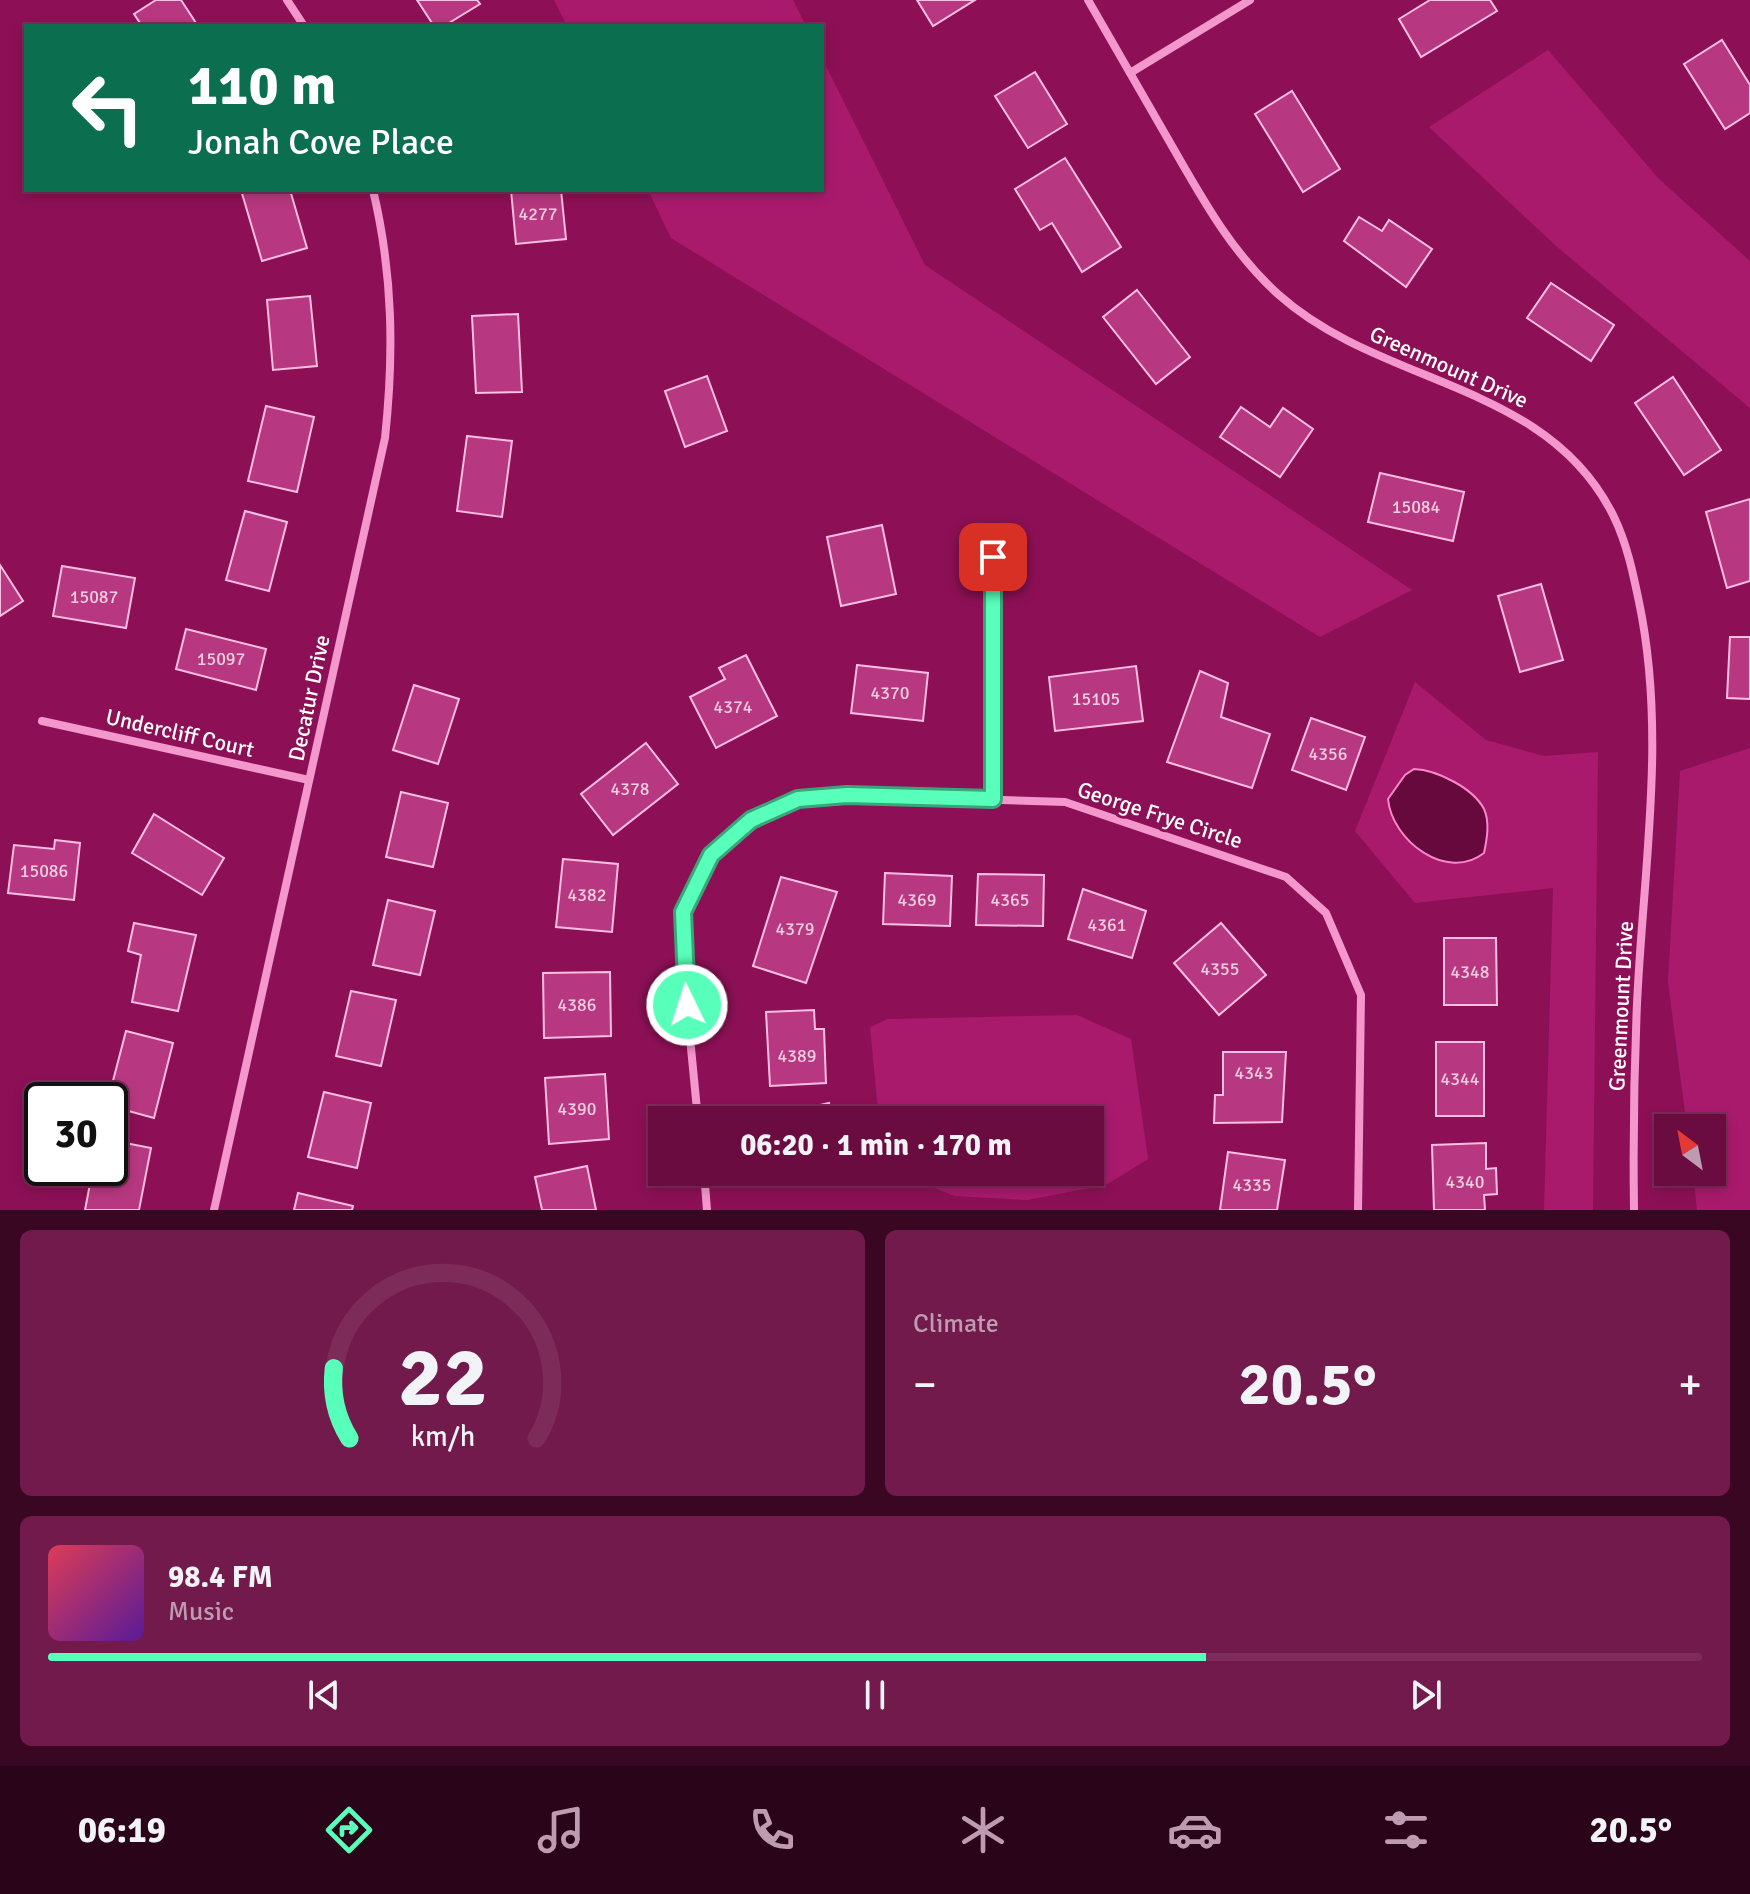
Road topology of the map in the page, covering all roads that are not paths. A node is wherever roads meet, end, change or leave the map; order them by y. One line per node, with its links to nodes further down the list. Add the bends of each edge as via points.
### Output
1 (287, 0): 4 (street)
2 (1088, 0): 5 (street, Greenmount Drive)
3 (1250, 0): 5 (street)
4 (303, 24)
5 (1130, 73): 16 (street, Greenmount Drive, via 1216,222 1280,296 1355,345 1497,403 1533,424 1565,449 1614,516 1632,568 1652,698 1654,773 1637,1004)
6 (373, 192): 9 (street, Decatur Drive, via 392,311 385,438)
7 (993, 557): 10 (street)
8 (42, 721): 9 (street, Undercliff Court)
9 (309, 780): 13 (street, Decatur Drive)
10 (993, 799): 11 (street, George Frye Circle, via 798,799 751,820 711,855 683,912); 15 (street, George Frye Circle, via 1065,802 1233,857 1286,877 1326,913 1361,995)
11 (697, 1106)
12 (705, 1186): 14 (street)
13 (214, 1210)
14 (707, 1210)
15 (1358, 1210)
16 (1634, 1210)

